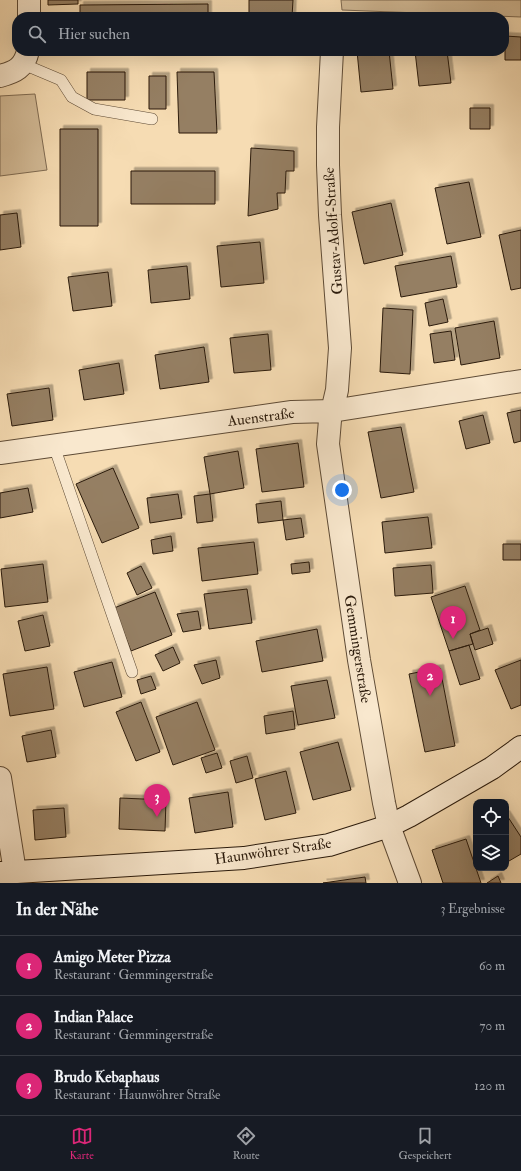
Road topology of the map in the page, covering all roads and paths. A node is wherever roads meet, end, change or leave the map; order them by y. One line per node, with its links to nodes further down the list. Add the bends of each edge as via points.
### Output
1 (29, 0): 2 (street)
2 (29, 12)
3 (332, 56): 8 (street, Gustav-Adolf-Straße, via 328,165 340,348 338,390)
4 (26, 58): 5 (street, via 13,72); 6 (lane, via 61,80 72,97 94,109)
5 (0, 76)
6 (152, 119)
7 (521, 381): 8 (street, Auenstraße)
8 (332, 411): 9 (street, Auenstraße, via 292,412); 14 (street, Gemmingerstraße, via 328,444 359,660)
9 (54, 446): 10 (street, Auenstraße); 11 (lane)
10 (0, 453)
11 (132, 672)
12 (521, 746): 14 (street, Haunwöhrer Straße, via 492,768)
13 (0, 778): 15 (street)
14 (389, 826): 15 (street, Haunwöhrer Straße, via 329,845 244,858); 16 (street, Gemmingerstraße)
15 (7, 872)
16 (410, 883)

